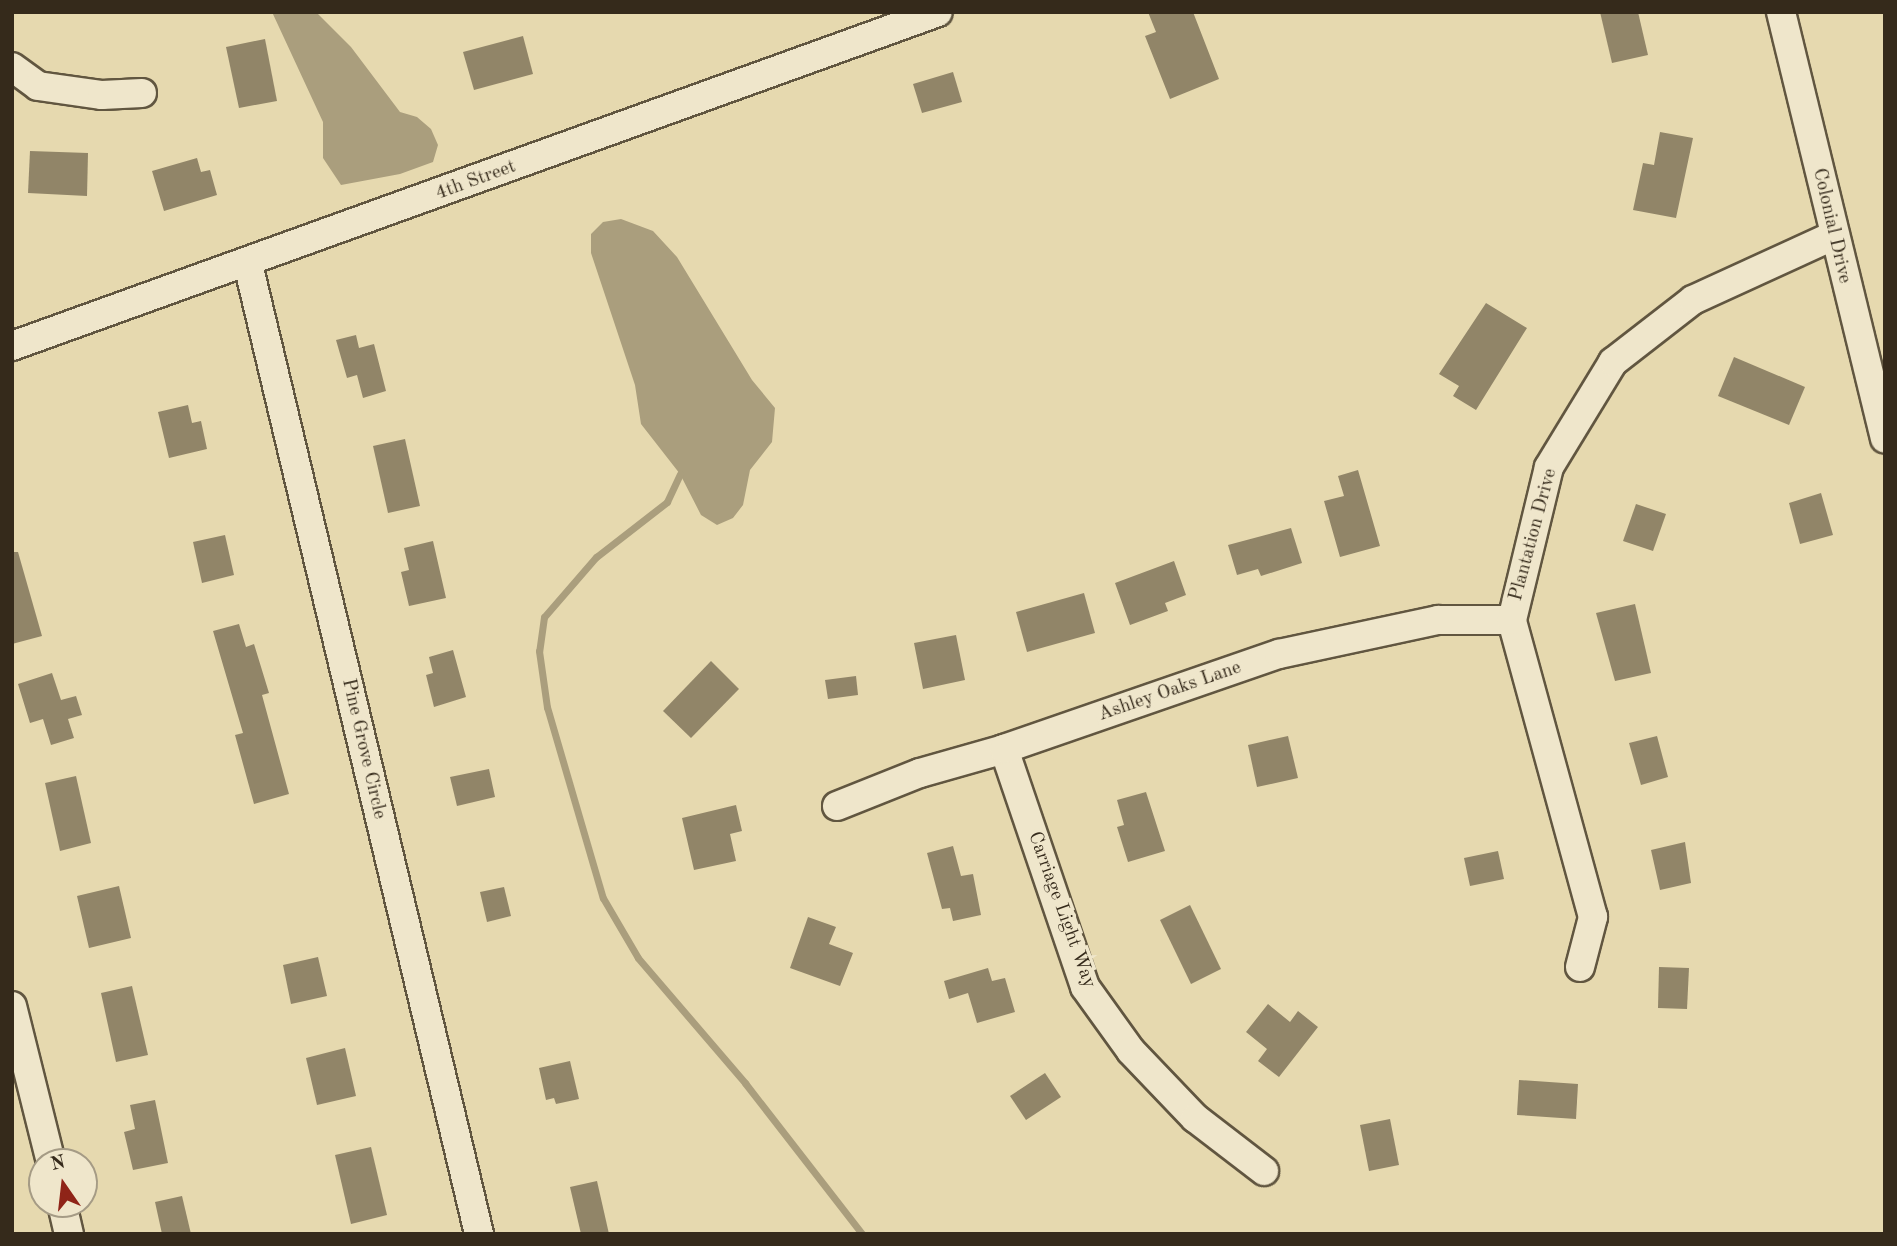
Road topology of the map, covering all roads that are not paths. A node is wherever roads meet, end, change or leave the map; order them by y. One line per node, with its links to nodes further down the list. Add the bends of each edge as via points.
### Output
1 (938, 12): 6 (street, 4th Street)
2 (1781, 12): 5 (street, Colonial Drive)
3 (12, 67): 4 (street, via 38,86 102,95)
4 (142, 93)
5 (1833, 236): 8 (street, Colonial Drive); 9 (street, Plantation Drive, via 1693,300 1613,362 1549,467)
6 (248, 264): 7 (street, 4th Street); 16 (street, Pine Grove Circle)
7 (12, 346)
8 (1885, 438)
9 (1511, 620): 10 (street, Ashley Oaks Lane, via 1438,620 1279,654); 12 (street, Plantation Drive, via 1593,917)
10 (1004, 749): 11 (street, Ashley Oaks Lane, via 920,773); 15 (street, Carriage Light Way, via 1086,987 1131,1051 1195,1118)
11 (837, 806)
12 (1580, 967)
13 (12, 1006): 14 (street)
14 (48, 1148)
15 (1264, 1171)
16 (479, 1234)

